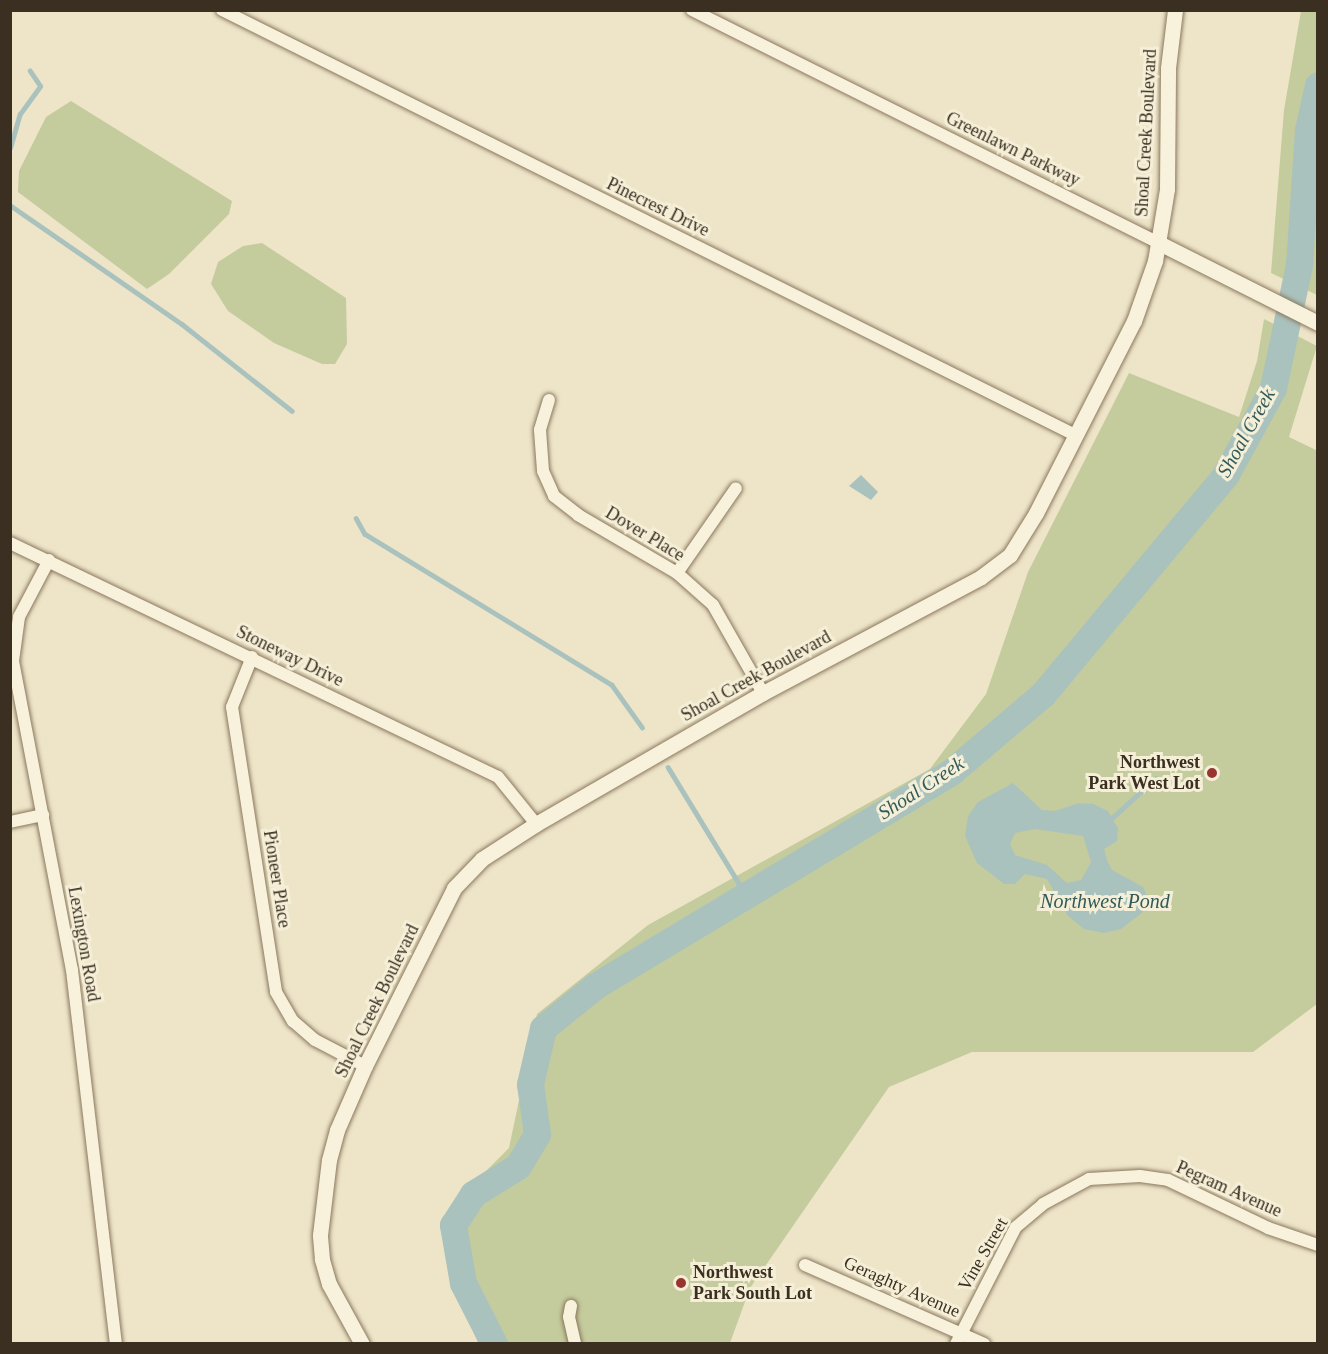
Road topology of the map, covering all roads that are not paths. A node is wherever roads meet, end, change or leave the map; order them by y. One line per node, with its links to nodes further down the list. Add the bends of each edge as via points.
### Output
1 (222, 10): 7 (street, Pinecrest Drive)
2 (692, 10): 4 (street, Greenlawn Parkway)
3 (1175, 10): 4 (street, Shoal Creek Boulevard, via 1168,68 1167,189)
4 (1159, 243): 5 (street, Greenlawn Parkway); 7 (street, Shoal Creek Boulevard, via 1134,321)
5 (1317, 323)
6 (549, 400): 11 (street, Dover Place, via 540,430 543,471 554,496 578,515)
7 (1077, 436): 13 (street, Shoal Creek Boulevard, via 1018,544 997,566)
8 (736, 488): 11 (street)
9 (10, 543): 10 (street, Stoneway Drive)
10 (49, 560): 12 (street, Stoneway Drive); 14 (street, Lexington Road, via 20,617 13,661)
11 (677, 573): 13 (street, Dover Place, via 713,604)
12 (252, 657): 16 (street, Stoneway Drive, via 498,777); 17 (street, Pioneer Place, via 232,707 276,992 293,1020 315,1040)
13 (763, 693): 16 (street, Shoal Creek Boulevard)
14 (43, 815): 15 (street); 23 (street, Lexington Road, via 72,970)
15 (10, 822)
16 (536, 824): 17 (street, Shoal Creek Boulevard, via 482,859 454,888)
17 (365, 1066): 24 (street, Shoal Creek Boulevard, via 337,1130 320,1235 329,1284)
18 (1089, 1179): 19 (street, Pegram Avenue, via 1140,1176 1168,1180 1268,1228); 22 (street, Vine Street, via 1043,1204 1016,1227)
19 (1317, 1245)
20 (805, 1265): 22 (street, Geraghty Avenue)
21 (571, 1306): 25 (street, via 569,1317)
22 (958, 1338): 26 (street, Geraghty Avenue)
23 (117, 1344)
24 (362, 1344)
25 (575, 1344)
26 (984, 1344)

